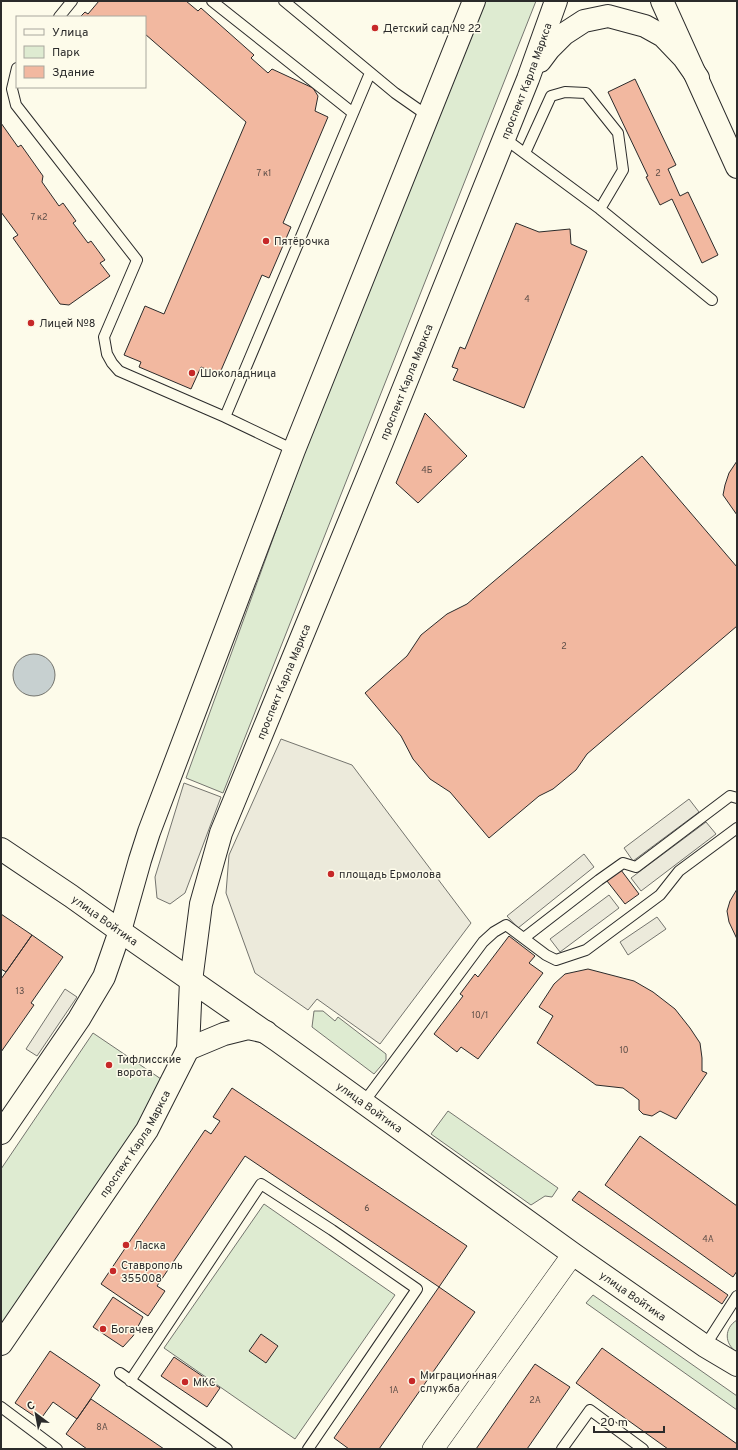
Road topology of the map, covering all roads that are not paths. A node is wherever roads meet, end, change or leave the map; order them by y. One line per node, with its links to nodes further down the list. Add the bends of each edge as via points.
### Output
1 (72, 1): 7 (lane)
2 (212, 1): 12 (lane)
3 (284, 1): 9 (lane)
4 (474, 1): 13 (main road)
5 (556, 1): 11 (main road, проспект Карла Маркса)
6 (662, 1): 10 (main road)
7 (60, 16)
8 (16, 72): 19 (lane, via 12,89 16,105 137,260 104,337 107,354 112,363 119,371)
9 (370, 73): 12 (lane); 13 (lane)
10 (698, 78): 11 (main road, via 684,58 663,36 645,26 608,16 584,21 564,34 549,49); 16 (main road)
11 (528, 79): 14 (main road, проспект Карла Маркса)
12 (353, 113): 19 (lane)
13 (428, 116): 20 (main road)
14 (504, 138): 15 (lane); 26 (main road, проспект Карла Маркса, via 382,442 220,833 201,904)
15 (525, 153): 17 (lane); 17 (lane, via 551,96 565,92 586,93 618,133 623,170)
16 (737, 167)
17 (600, 209): 18 (lane)
18 (712, 300)
19 (225, 417): 20 (lane)
20 (294, 450): 24 (main road, via 149,832)
21 (737, 798): 25 (lane, via 730,796 636,867 623,863)
22 (737, 828): 25 (lane, via 679,871 660,895 586,950 556,960)
23 (1, 849): 24 (main road, улица Войтика)
24 (120, 931): 26 (main road, улица Войтика); 30 (main road, via 104,977 93,997)
25 (524, 938): 29 (lane, via 506,925 483,942)
26 (191, 981): 27 (main road, улица Войтика); 28 (main road, проспект Карла Маркса)
27 (266, 1032): 28 (main road, via 248,1028 224,1034); 29 (main road, улица Войтика)
28 (188, 1049): 33 (main road, проспект Карла Маркса, via 147,1130)
29 (364, 1102): 31 (main road, улица Войтика)
30 (1, 1133)
31 (573, 1254): 34 (main road, улица Войтика); 42 (street)
32 (737, 1296): 34 (lane)
33 (1, 1344)
34 (705, 1346): 35 (main road, улица Войтика)
35 (737, 1366)
36 (120, 1373): 37 (lane)
37 (130, 1381): 40 (lane); 41 (lane, via 261,1184 417,1289)
38 (1, 1407): 39 (lane)
39 (57, 1449)
40 (227, 1449)
41 (308, 1449)
42 (433, 1449)
43 (562, 1449): 44 (lane, via 590,1410)
44 (643, 1449)

